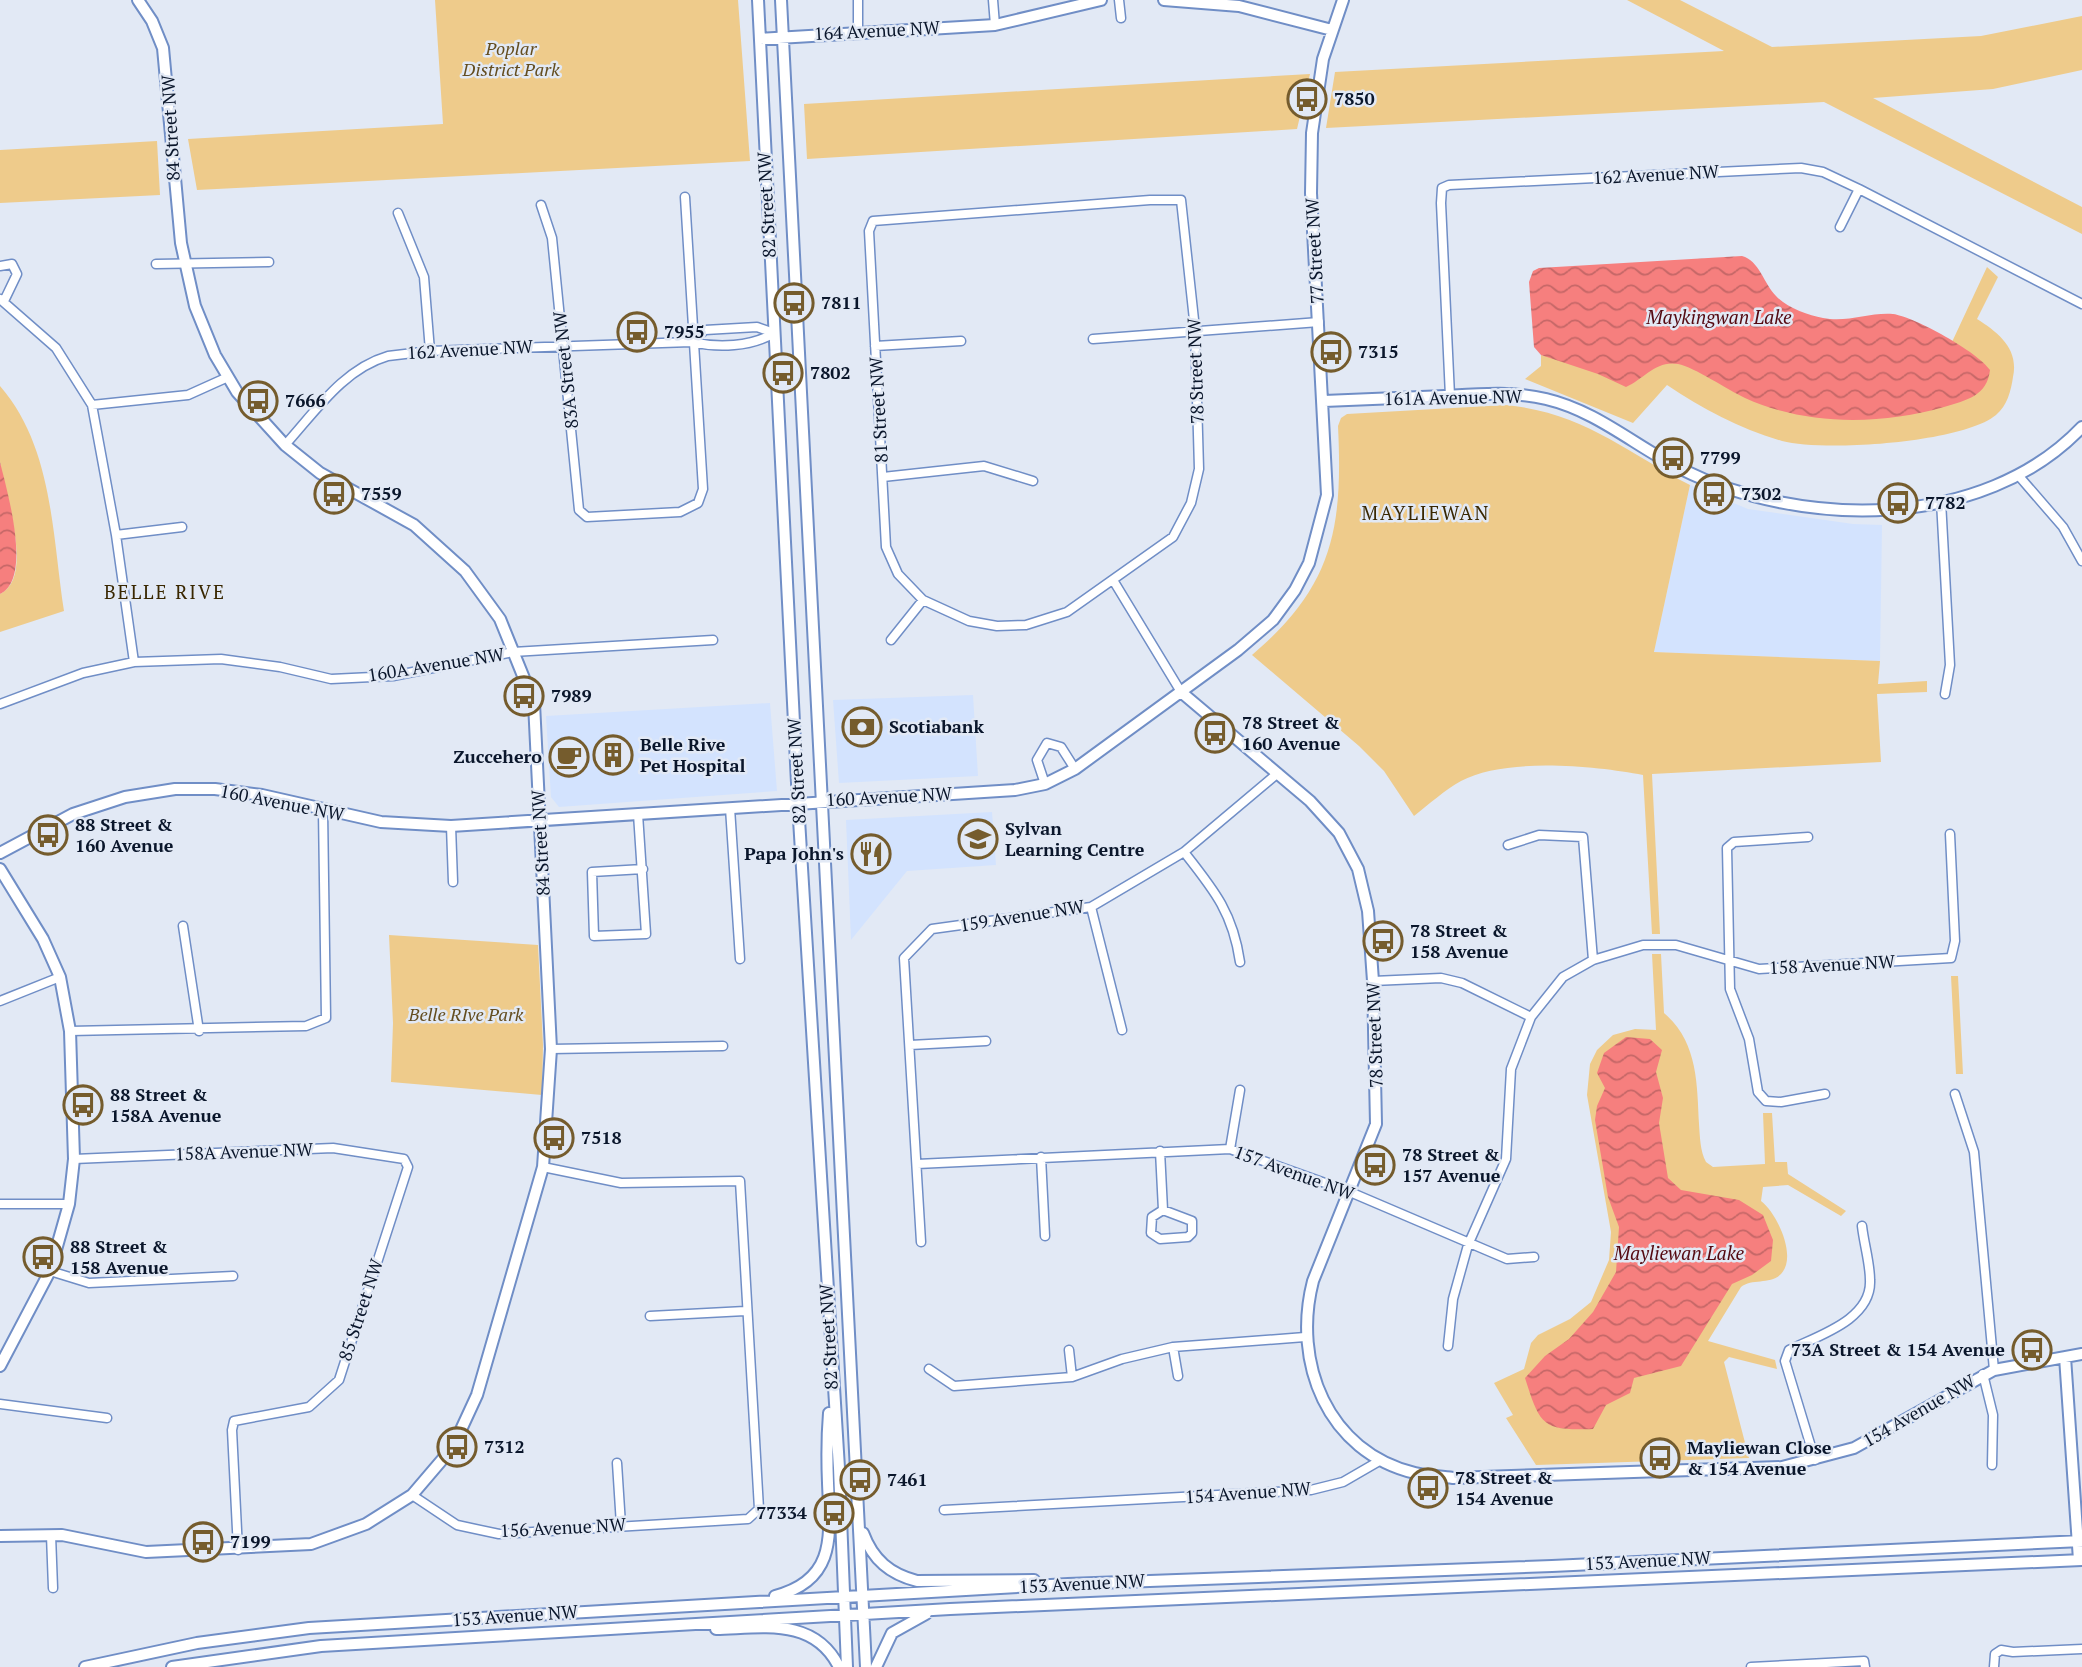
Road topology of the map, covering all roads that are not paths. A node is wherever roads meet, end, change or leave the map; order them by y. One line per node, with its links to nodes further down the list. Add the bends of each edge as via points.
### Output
1 (138, 0): 23 (main road, 84 Street NW, via 158,33 167,67 176,212)
2 (758, 0): 15 (main road, 82 Street NW)
3 (781, 0): 14 (main road, 82 Street NW)
4 (858, 0): 13 (street)
5 (993, 0): 11 (street)
6 (1101, 0): 11 (main road, 164 Avenue NW)
7 (1119, 0): 10 (street)
8 (1164, 0): 12 (main road, via 1238,6)
9 (1343, 0): 12 (main road, 77 Street NW)
10 (1121, 18)
11 (995, 25): 13 (main road, 164 Avenue NW)
12 (1332, 30): 28 (main road, 77 Street NW, via 1315,99 1311,163)
13 (858, 32): 14 (main road, 164 Avenue NW)
14 (783, 37): 15 (main road, 164 Avenue NW); 30 (main road, 82 Street NW)
15 (760, 39): 31 (main road, 82 Street NW)
16 (1859, 189): 21 (street); 27 (street, 162 Avenue NW); 39 (street, 162 Avenue NW, via 1801,167 1442,188)
17 (685, 197): 34 (street)
18 (1181, 200): 29 (street, 78 Street NW); 36 (street, 81 Street NW, via 873,221 869,231)
19 (541, 205): 35 (street, 83A Street NW, via 552,238)
20 (398, 214): 37 (street, via 424,277)
21 (1840, 228)
22 (269, 262): 23 (street)
23 (184, 263): 24 (street); 38 (main road, 84 Street NW, via 201,324)
24 (156, 264)
25 (0, 266): 26 (street, via 12,264 17,274)
26 (3, 301): 41 (street, via 56,348)
27 (2082, 304)
28 (1319, 322): 29 (street); 40 (main road, 77 Street NW)
29 (1195, 329): 32 (street); 51 (street, 78 Street NW, via 1199,469 1191,503 1172,537)
30 (798, 332): 31 (main road); 64 (main road, 82 Street NW)
31 (774, 333): 34 (street, 162 Avenue NW, via 759,342 708,346); 34 (street, 162 Avenue NW, via 757,327 705,330); 65 (main road, 82 Street NW)
32 (1093, 338)
33 (961, 341): 36 (street)
34 (691, 342): 35 (street, 162 Avenue NW); 35 (street, 83A Street NW, via 703,489 698,503 680,512 587,517 579,510)
35 (564, 346): 37 (street, 162 Avenue NW)
36 (876, 346): 45 (street, 81 Street NW)
37 (430, 351): 43 (street, 162 Avenue NW, via 388,356 355,370)
38 (228, 377): 41 (street, via 188,395); 43 (main road, 84 Street NW, via 266,428)
39 (1450, 396): 40 (main road, 161A Avenue NW); 47 (main road, 161A Avenue NW, via 1508,394 1564,404 1617,429 1690,473 1784,504 1861,510)
40 (1324, 401): 53 (main road, 77 Street NW, via 1327,495 1322,523 1310,563)
41 (92, 404): 49 (street)
42 (2082, 427): 44 (main road, 161A Avenue NW, via 2055,452)
43 (285, 445): 56 (main road, 84 Street NW, via 320,473 414,525 464,571 500,619)
44 (2018, 475): 47 (main road, 161A Avenue NW); 50 (street, via 2063,527)
45 (883, 477): 46 (street, via 984,466); 52 (street, 81 Street NW, via 887,547 898,573)
46 (1033, 481)
47 (1941, 501): 59 (street, via 1950,665)
48 (182, 527): 49 (street)
49 (116, 535): 57 (street)
50 (2082, 561)
51 (1113, 580): 52 (street, via 1067,612 1026,625 969,621); 58 (street, 78 Street NW)
52 (923, 600): 55 (street)
53 (1273, 620): 58 (main road, 160 Avenue NW)
54 (713, 640): 56 (street, 160A Avenue NW)
55 (891, 640)
56 (513, 652): 57 (street, 160A Avenue NW, via 393,676 331,679 221,659); 69 (main road, 84 Street NW, via 534,704)
57 (134, 662): 60 (street, 160A Avenue NW, via 83,673)
58 (1181, 692): 61 (main road, 160 Avenue NW); 62 (main road, 78 Street NW)
59 (1945, 694)
60 (0, 704)
61 (1075, 769): 63 (main road, 160 Avenue NW); 63 (street, via 1060,747 1047,743 1038,760)
62 (1278, 773): 74 (street, 159 Avenue NW); 86 (main road, 78 Street NW, via 1339,833 1358,869 1368,911)
63 (1045, 783): 64 (main road, 160 Avenue NW, via 1015,790)
64 (824, 800): 65 (main road, 160 Avenue NW); 139 (main road, 82 Street NW)
65 (798, 803): 66 (main road, 160 Avenue NW); 130 (main road, 82 Street NW)
66 (730, 808): 68 (main road, 160 Avenue NW); 81 (street)
67 (323, 810): 70 (main road, 160 Avenue NW, via 381,822); 75 (main road, 160 Avenue NW, via 262,795 175,789 125,797 73,814); 91 (street, via 326,1018 306,1026)
68 (638, 814): 69 (main road, 160 Avenue NW); 77 (street)
69 (541, 821): 70 (main road, 160 Avenue NW); 95 (main road, 84 Street NW)
70 (451, 826): 78 (street)
71 (1950, 834): 84 (street, 158 Avenue NW, via 1955,941 1951,958 1759,969)
72 (1808, 836): 84 (street, via 1734,842 1727,848)
73 (1508, 845): 82 (street, via 1539,835 1583,837)
74 (1184, 852): 79 (street, 159 Avenue NW); 83 (street, via 1221,900 1236,933)
75 (0, 853)
76 (0, 869): 85 (main road)
77 (643, 869): 77 (street, via 646,934 594,936 592,872)
78 (453, 883)
79 (1091, 906): 89 (street); 93 (street, 159 Avenue NW, via 932,929 904,958)
80 (183, 926): 91 (street)
81 (740, 959)
82 (1593, 960): 84 (street, 158 Avenue NW, via 1643,945 1676,945); 88 (street, 158 Avenue NW, via 1563,977)
83 (1240, 962)
84 (1731, 962): 97 (street, via 1730,989 1749,1038 1758,1092 1766,1101 1781,1102)
85 (60, 977): 87 (street); 90 (main road)
86 (1373, 981): 88 (street, via 1441,978 1462,983); 106 (main road, 78 Street NW, via 1376,1124)
87 (0, 1001)
88 (1531, 1017): 113 (street, via 1511,1069 1506,1159)
89 (1122, 1030)
90 (70, 1031): 91 (street); 102 (main road)
91 (200, 1031)
92 (986, 1041): 93 (street)
93 (910, 1045): 103 (street)
94 (723, 1046): 95 (street)
95 (551, 1049): 105 (main road, 84 Street NW)
96 (1240, 1090): 99 (street)
97 (1825, 1094)
98 (1955, 1094): 127 (street, via 1974,1153)
99 (1230, 1149): 100 (street, 157 Avenue NW); 106 (street, 157 Avenue NW)
100 (1160, 1151): 101 (street, 157 Avenue NW); 109 (street)
101 (1041, 1157): 103 (street, 157 Avenue NW); 111 (street)
102 (74, 1159): 104 (street, 158A Avenue NW, via 333,1148 392,1155 404,1159); 107 (main road)
103 (917, 1164): 112 (street)
104 (408, 1167): 144 (street, 85 Street NW, via 339,1380 309,1407 234,1421)
105 (543, 1167): 117 (street, via 621,1183 740,1181); 137 (main road, 84 Street NW, via 477,1395 453,1447)
106 (1350, 1192): 113 (street, 157 Avenue NW); 119 (main road, 78 Street NW, via 1313,1281)
107 (69, 1203): 108 (street); 115 (main road)
108 (0, 1204)
109 (1163, 1210): 109 (street, via 1152,1217 1151,1233 1160,1239 1192,1233 1192,1221)
110 (1861, 1226): 134 (street, via 1871,1282 1866,1299 1852,1318 1789,1350 1785,1361)
111 (1045, 1236)
112 (921, 1242)
113 (1468, 1245): 114 (street, 157 Avenue NW, via 1507,1259); 120 (street, via 1453,1299)
114 (1534, 1256)
115 (50, 1271): 116 (street, via 89,1283); 125 (main road)
116 (233, 1276)
117 (745, 1311): 118 (street); 140 (street, 156 Avenue NW, via 759,1509 748,1518)
118 (650, 1316)
119 (1305, 1337): 121 (street); 133 (main road, 78 Street NW, via 1309,1364 1328,1409)
120 (1448, 1346)
121 (1173, 1347): 128 (street); 129 (street)
122 (1069, 1350): 129 (street)
123 (2082, 1354): 124 (main road, 154 Avenue NW)
124 (2065, 1357): 127 (main road, 154 Avenue NW); 143 (main road)
125 (0, 1366)
126 (929, 1369): 129 (street, via 954,1386)
127 (1988, 1372): 134 (main road, 154 Avenue NW, via 1854,1448); 136 (street)
128 (1178, 1376)
129 (1072, 1377)
130 (832, 1386): 149 (main road, 82 Street NW); 150 (main road, via 827,1553 814,1576 794,1590)
131 (0, 1404): 132 (street)
132 (107, 1418)
133 (1381, 1460): 134 (main road, 154 Avenue NW, via 1415,1473 1453,1478 1754,1468); 138 (street, 154 Avenue NW, via 1343,1482 1311,1490)
134 (1815, 1460)
135 (617, 1463): 140 (street)
136 (1992, 1465)
137 (412, 1495): 140 (street, 156 Avenue NW, via 457,1525 499,1534); 144 (main road, via 366,1524 311,1544)
138 (944, 1510)
139 (859, 1523): 146 (main road, via 874,1555 900,1577 917,1581 1012,1578); 148 (main road, 82 Street NW)
140 (621, 1525)
141 (51, 1535): 142 (main road); 144 (main road, via 146,1552); 147 (street)
142 (0, 1536)
143 (2080, 1541): 145 (main road); 146 (main road, 153 Avenue NW)
144 (238, 1550)
145 (2080, 1560): 151 (main road, 153 Avenue NW)
146 (1068, 1584): 148 (main road, 153 Avenue NW)
147 (53, 1588)
148 (863, 1595): 149 (main road, 153 Avenue NW); 152 (main road, 82 Street NW)
149 (844, 1596): 150 (main road, 153 Avenue NW); 153 (main road, 82 Street NW)
150 (755, 1601): 157 (main road, 153 Avenue NW, via 272,1632)
151 (950, 1609): 152 (main road, 153 Avenue NW); 162 (main road, via 901,1625 886,1641)
152 (863, 1614): 153 (main road, 153 Avenue NW); 161 (main road, 82 Street NW)
153 (845, 1615): 154 (main road, 153 Avenue NW); 160 (main road, 82 Street NW)
154 (640, 1627): 158 (main road, 153 Avenue NW, via 321,1646); 159 (main road, via 675,1631 792,1629 820,1640)
155 (2082, 1649): 164 (street, via 2001,1650 1995,1654)
156 (1864, 1664): 163 (street)
157 (85, 1667)
158 (172, 1667)
159 (839, 1667)
160 (847, 1667)
161 (866, 1667)
162 (876, 1667)
163 (1751, 1667)
164 (1994, 1667)

